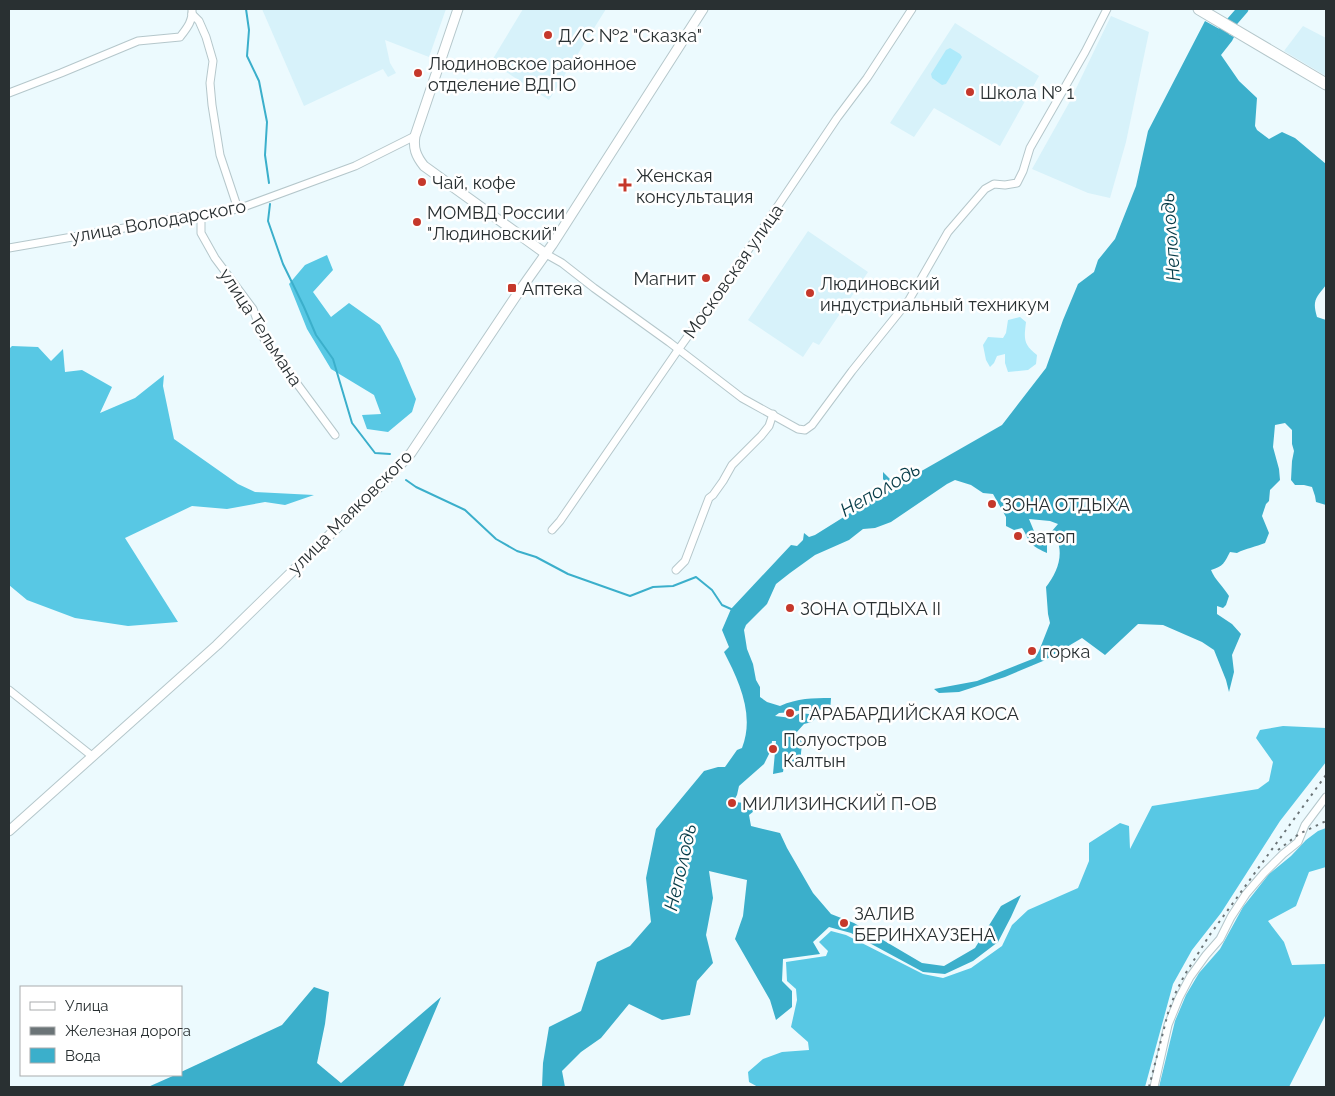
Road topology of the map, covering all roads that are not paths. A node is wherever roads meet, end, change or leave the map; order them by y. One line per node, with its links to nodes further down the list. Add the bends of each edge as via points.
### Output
1 (458, 9): 9 (street)
2 (703, 9): 13 (street, улица Маяковского)
3 (912, 9): 14 (street, Московская улица)
4 (1107, 9): 15 (street, via 1030,148 1017,183 994,184 985,189 948,232 908,300 812,425 805,430 798,429)
5 (1199, 9): 7 (main road)
6 (192, 11): 8 (street, via 190,25 180,37 138,41); 10 (street, via 206,37 213,61 210,83 220,155)
7 (1326, 84)
8 (9, 92)
9 (415, 136): 10 (street, улица Володарского, via 355,166); 13 (street, via 415,152 424,166)
10 (238, 210): 11 (street, улица Володарского)
11 (201, 215): 12 (street, улица Володарского); 16 (street, улица Тельмана, via 201,233 215,258 253,309 264,339)
12 (9, 248)
13 (546, 254): 14 (street); 20 (street, улица Маяковского, via 411,452 390,476 217,645)
14 (678, 350): 15 (street, via 742,398); 17 (street, Московская улица)
15 (773, 414): 18 (street, via 769,426 732,465 709,498 685,561)
16 (335, 435)
17 (552, 530)
18 (676, 570)
19 (9, 690): 20 (street)
20 (92, 756): 22 (street, улица Маяковского)
21 (1326, 797): 23 (street, via 1305,825 1298,842 1246,894 1220,939 1190,977 1168,1025)
22 (9, 830)
23 (1154, 1087)

